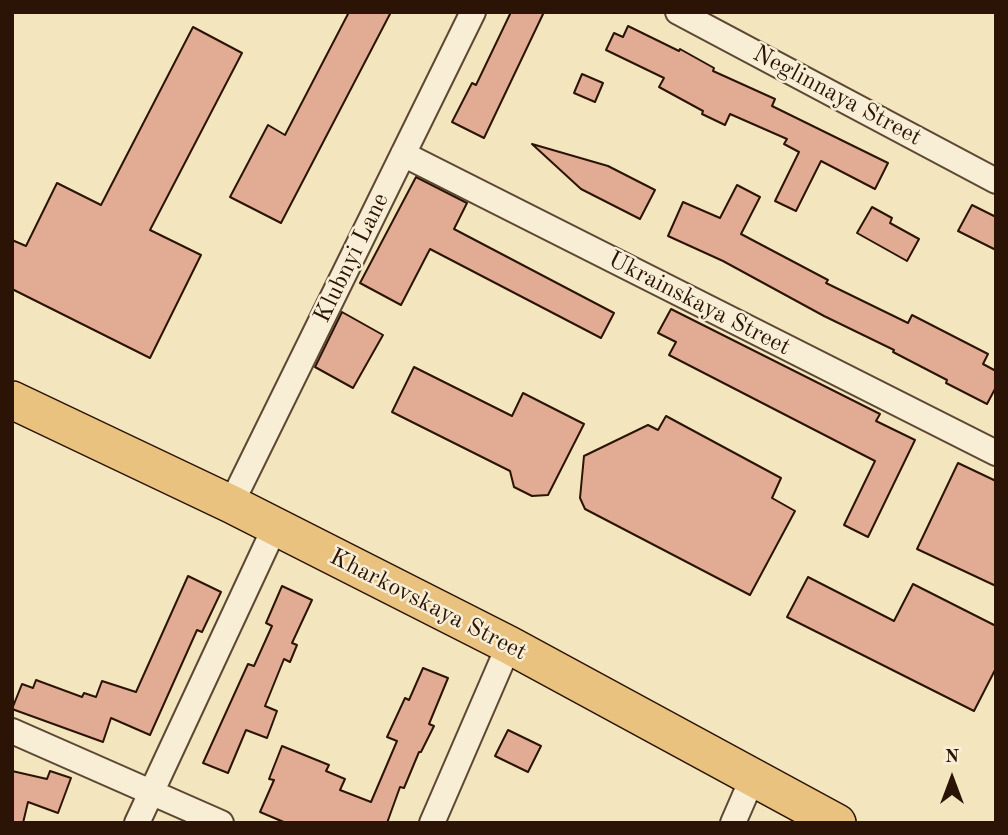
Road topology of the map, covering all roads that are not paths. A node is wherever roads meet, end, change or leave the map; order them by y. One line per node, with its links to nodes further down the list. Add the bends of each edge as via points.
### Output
1 (473, 12): 3 (street, Klubnyi Lane)
2 (678, 12): 4 (street, Neglinnaya Street)
3 (403, 154): 6 (street, Ukrainskaya Street); 7 (street, Klubnyi Lane)
4 (996, 181)
5 (12, 400): 7 (highway, Kharkovskaya Street)
6 (996, 453)
7 (231, 504): 8 (highway, Kharkovskaya Street)
8 (275, 527): 9 (highway, Kharkovskaya Street); 12 (street)
9 (509, 645): 11 (highway, Kharkovskaya Street); 15 (street)
10 (12, 731): 12 (street)
11 (753, 777): 16 (street); 17 (highway, Kharkovskaya Street)
12 (150, 791): 13 (street); 14 (street)
13 (137, 823)
14 (220, 823)
15 (432, 823)
16 (733, 823)
17 (838, 823)

